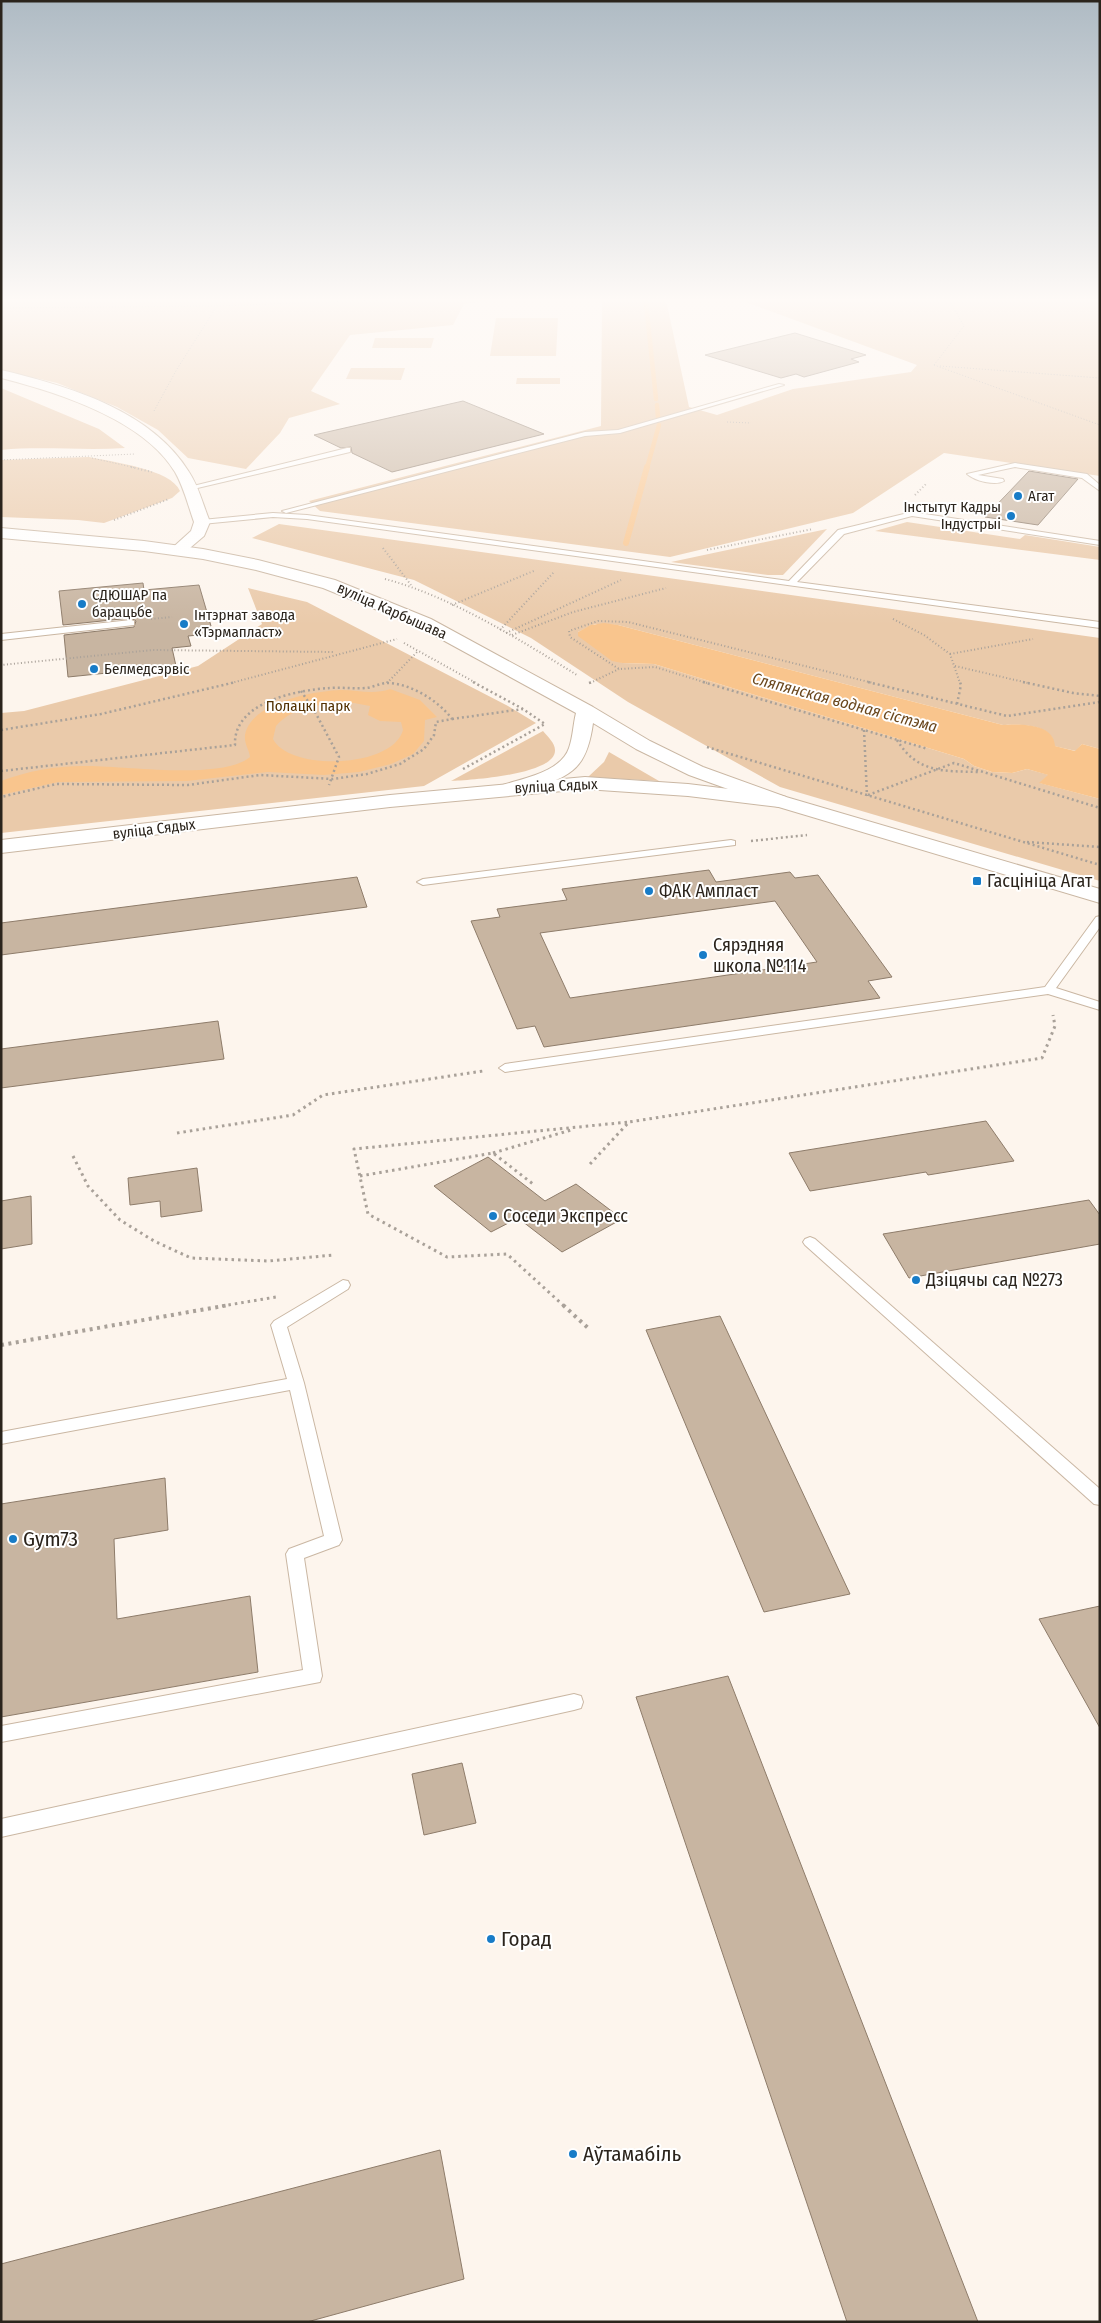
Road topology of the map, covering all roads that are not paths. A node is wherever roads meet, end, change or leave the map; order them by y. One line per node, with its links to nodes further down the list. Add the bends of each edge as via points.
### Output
1 (101, 408): 5 (main road, via 147,433 179,467)
2 (700, 408): 7 (lane, via 618,432 584,434)
3 (347, 450): 5 (lane)
4 (1000, 481): 6 (lane, via 971,474 1015,465 1084,476)
5 (189, 488): 8 (main road)
6 (1100, 489)
7 (273, 515): 8 (lane); 12 (lane)
8 (202, 522): 11 (main road, via 198,533)
9 (1, 533): 11 (main road, вуліца Карбышава)
10 (1100, 543): 12 (lane, via 912,514 841,532)
11 (178, 550): 16 (main road, вуліца Карбышава, via 295,574 360,596 425,623)
12 (792, 583): 14 (lane, via 927,604)
13 (131, 623): 15 (lane)
14 (1100, 625)
15 (1, 637)
16 (586, 711): 17 (main road, via 579,748 573,761 558,771); 18 (main road, вуліца Карбышава, via 696,772)
17 (510, 789): 18 (main road, вуліца Сядых, via 586,782); 20 (main road, вуліца Сядых)
18 (779, 801): 22 (main road, вуліца Сядых)
19 (730, 843): 21 (lane)
20 (1, 847)
21 (423, 882)
22 (1100, 896)
23 (1100, 919): 24 (lane)
24 (1049, 990): 25 (lane); 26 (lane)
25 (1100, 1006)
26 (505, 1068)
27 (810, 1242): 31 (lane)
28 (343, 1285): 29 (lane, via 279,1325)
29 (296, 1383): 30 (lane); 33 (lane, via 333,1540 295,1554 313,1676)
30 (1, 1438)
31 (1100, 1499)
32 (574, 1702): 34 (lane)
33 (1, 1734)
34 (1, 1828)

